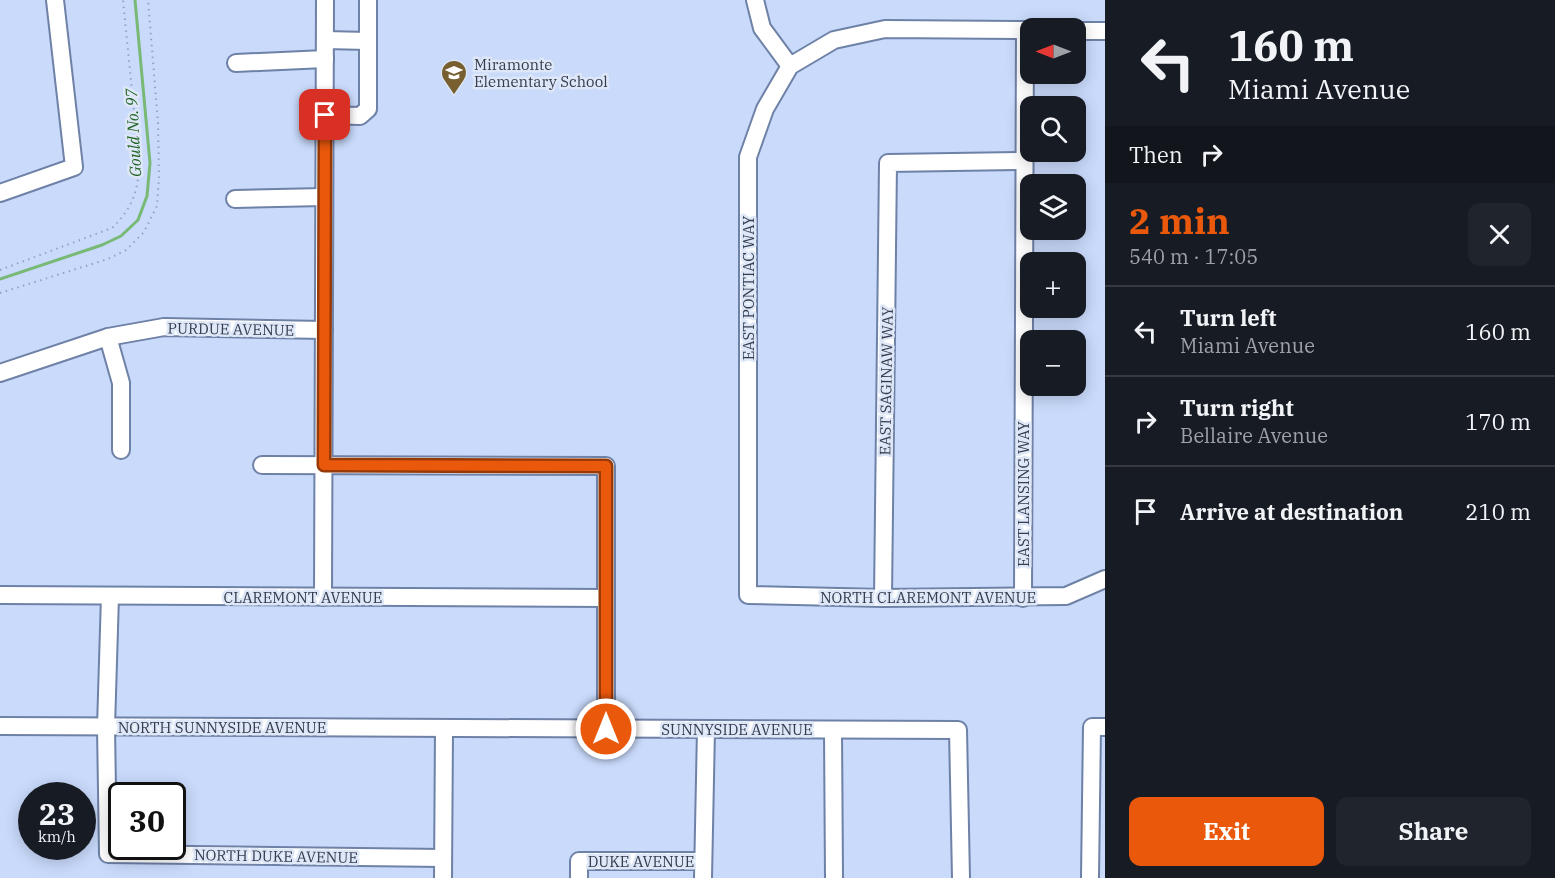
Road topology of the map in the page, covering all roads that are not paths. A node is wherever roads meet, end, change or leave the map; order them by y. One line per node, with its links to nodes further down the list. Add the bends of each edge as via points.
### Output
1 (55, 0): 16 (street, via 74,167)
2 (325, 0): 8 (street)
3 (368, 0): 9 (street)
4 (755, 0): 12 (street, via 762,28)
5 (1020, 30): 12 (street, via 885,29 834,40)
6 (1086, 31): 7 (street)
7 (1105, 31)
8 (325, 40): 9 (street); 10 (street)
9 (368, 41): 13 (street, via 368,110 360,116)
10 (325, 59): 11 (street); 13 (street)
11 (236, 63)
12 (790, 66): 27 (street, EAST PONTIAC WAY, via 765,109 748,157)
13 (325, 115): 17 (street)
14 (1020, 161): 31 (street, EAST SAGINAW WAY, via 888,164)
15 (1023, 162): 32 (street, EAST LANSING WAY)
16 (0, 193)
17 (324, 197): 18 (street); 19 (street)
18 (235, 199)
19 (324, 330): 20 (street, PURDUE AVENUE, via 164,327); 24 (street)
20 (108, 338): 21 (street, PURDUE AVENUE); 22 (street, via 121,383)
21 (0, 373)
22 (121, 450)
23 (262, 465): 24 (street)
24 (324, 465): 29 (street); 30 (street, via 606,466)
25 (1105, 579): 32 (street, NORTH CLAREMONT AVENUE, via 1066,597)
26 (0, 595): 28 (street, CLAREMONT AVENUE)
27 (748, 595): 31 (street, NORTH CLAREMONT AVENUE)
28 (110, 596): 29 (street, CLAREMONT AVENUE); 34 (street)
29 (323, 597): 30 (street, CLAREMONT AVENUE)
30 (606, 598): 37 (street)
31 (883, 598): 32 (street, NORTH CLAREMONT AVENUE)
32 (1023, 598)
33 (0, 726): 34 (street, NORTH SUNNYSIDE AVENUE)
34 (106, 727): 36 (street, NORTH SUNNYSIDE AVENUE); 40 (street, NORTH DUKE AVENUE, via 108,854)
35 (1099, 727): 47 (street)
36 (444, 729): 37 (street, SUNNYSIDE AVENUE); 40 (street)
37 (606, 729): 38 (street, SUNNYSIDE AVENUE)
38 (706, 729): 39 (street, SUNNYSIDE AVENUE); 41 (street)
39 (833, 729): 45 (street); 46 (street, SUNNYSIDE AVENUE, via 958,730)
40 (443, 858): 42 (street)
41 (703, 861): 43 (street, DUKE AVENUE, via 579,861); 44 (street)
42 (443, 878)
43 (579, 878)
44 (703, 878)
45 (834, 878)
46 (961, 878)
47 (1090, 878)

